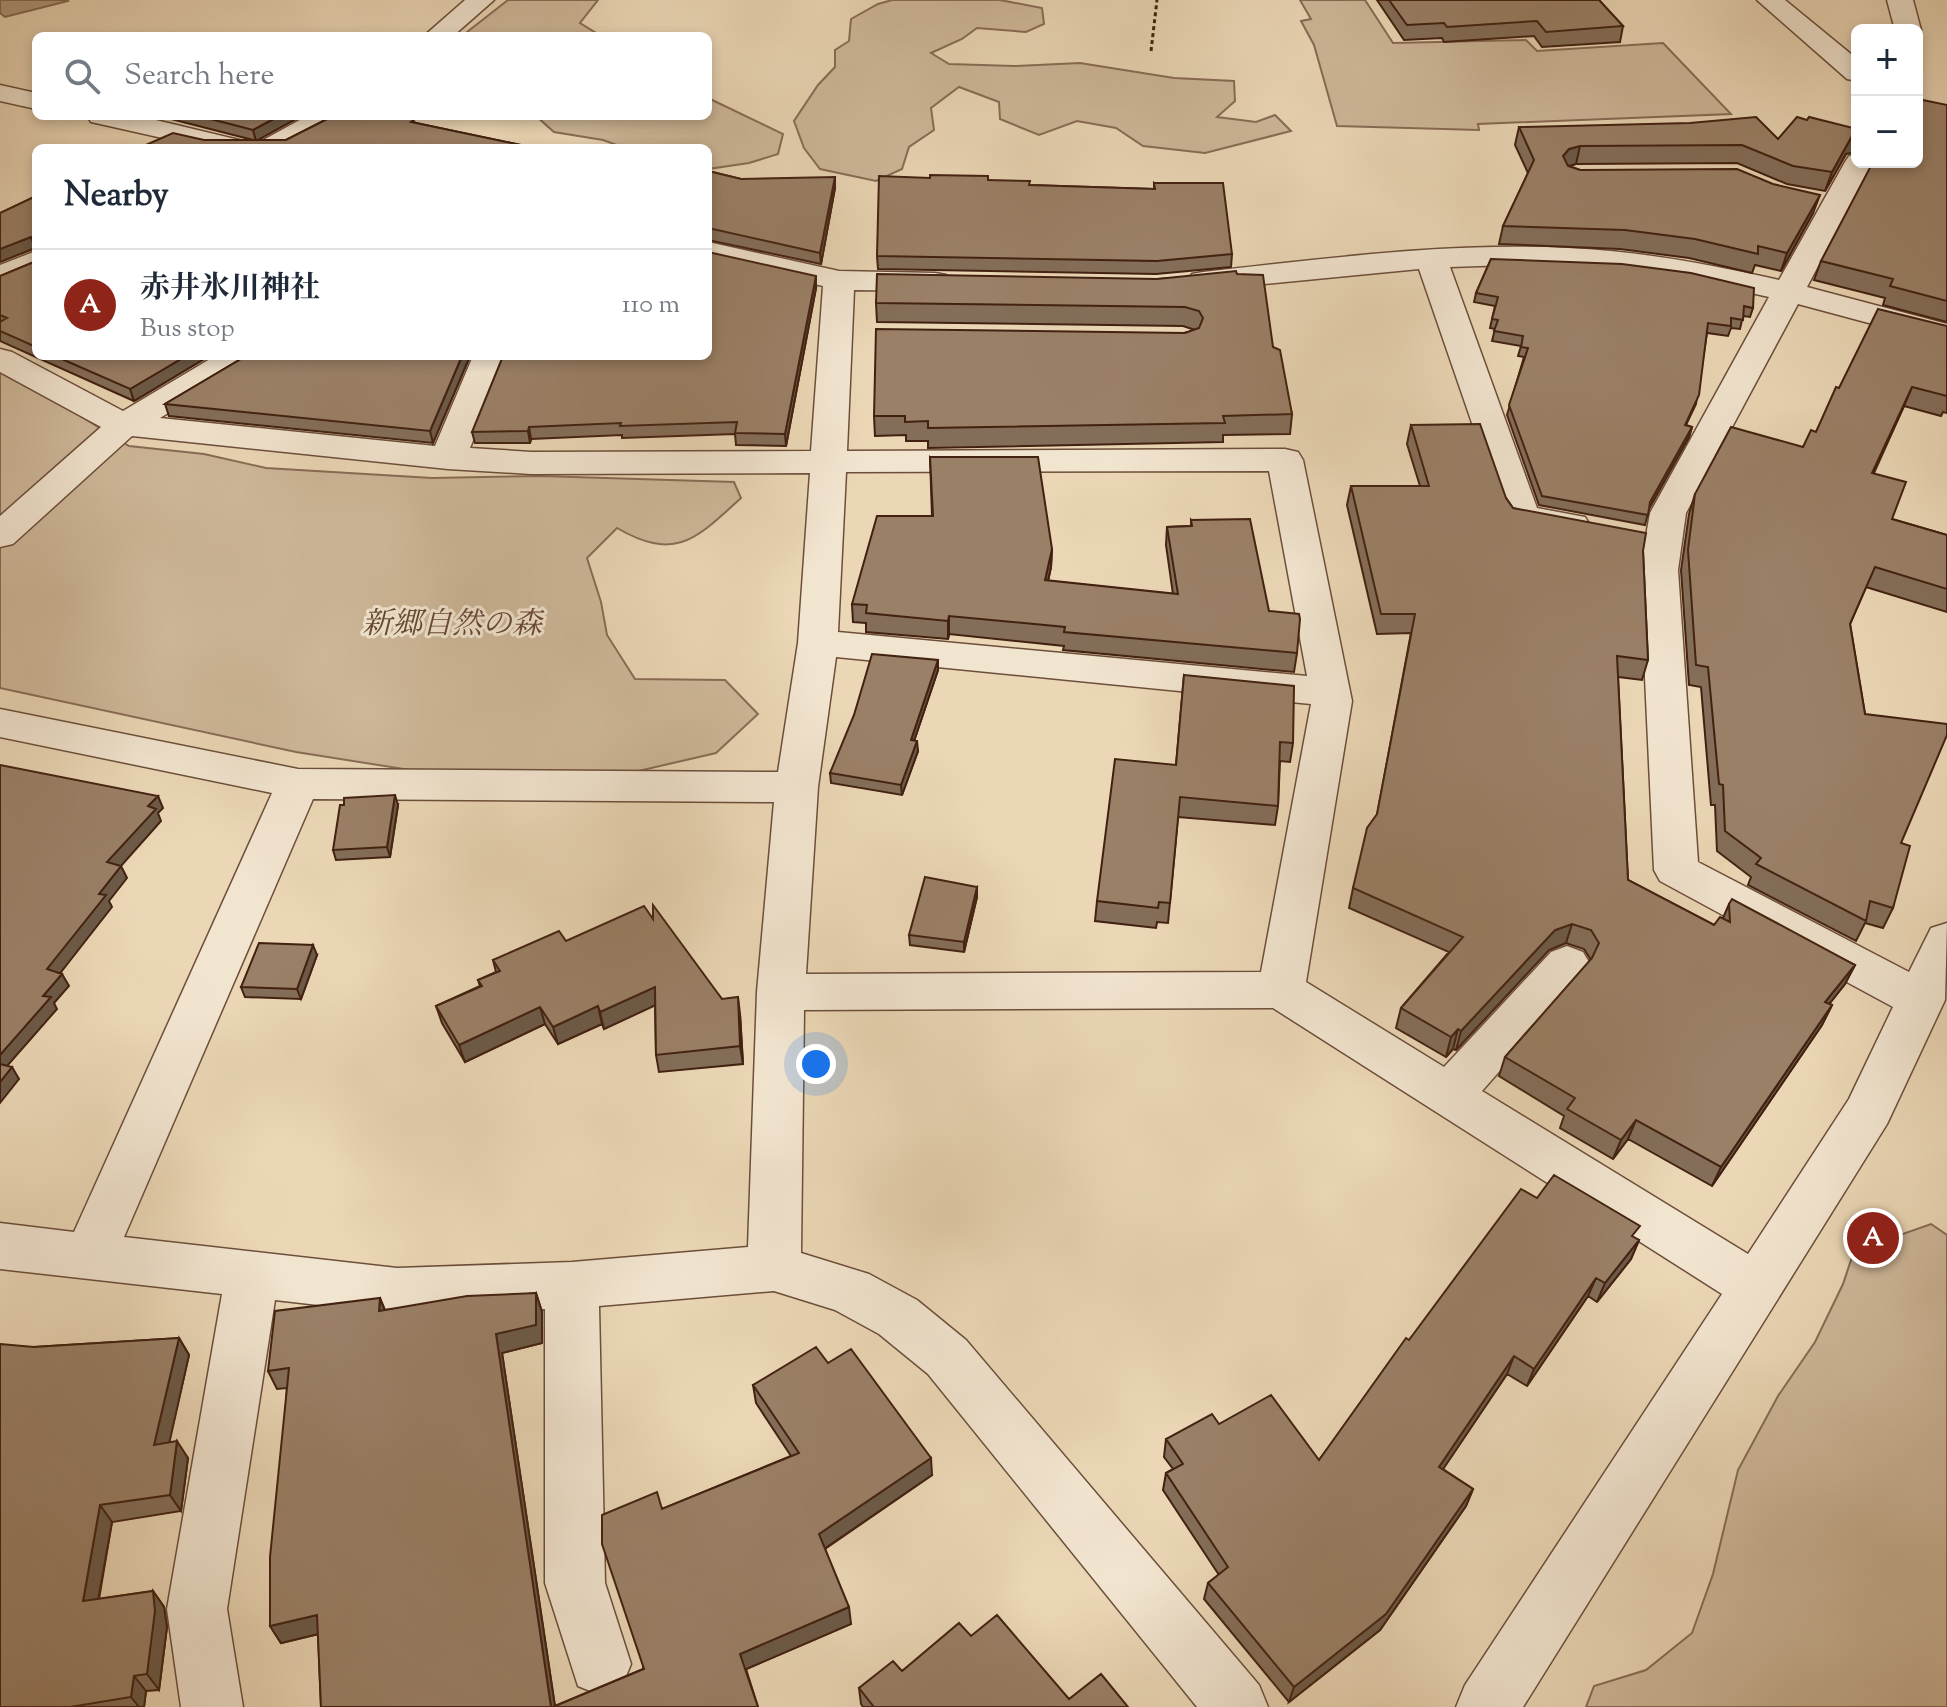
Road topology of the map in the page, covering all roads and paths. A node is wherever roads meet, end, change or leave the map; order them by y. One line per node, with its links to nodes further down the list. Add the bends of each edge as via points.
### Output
1 (481, 0): 6 (street)
2 (1157, 0): 7 (path)
3 (1770, 0): 8 (street)
4 (1900, 0): 5 (street)
5 (1906, 24)
6 (442, 32)
7 (1151, 51)
8 (1851, 68)
9 (0, 93): 10 (street)
10 (32, 100)
11 (119, 120): 13 (street)
12 (320, 120): 14 (street)
13 (227, 144)
14 (276, 144)
15 (1853, 168): 23 (street, via 1821,202)
16 (712, 252): 20 (street)
17 (1431, 259): 22 (street); 23 (street, via 1620,261 1689,270); 32 (street, via 1522,516)
18 (32, 262): 19 (street)
19 (0, 277)
20 (839, 280): 21 (street); 30 (street, via 852,335)
21 (966, 282)
22 (1171, 284)
23 (1786, 293): 24 (street); 32 (street, via 1668,513)
24 (1947, 334)
25 (0, 359): 28 (street)
26 (232, 360): 28 (street)
27 (488, 360): 29 (street)
28 (124, 425): 29 (street); 31 (street)
29 (448, 458): 30 (street, via 531,463)
30 (829, 460): 33 (street); 34 (street, via 1285,460)
31 (0, 536)
32 (1630, 536): 42 (street, via 1659,570 1676,870)
33 (818, 643): 34 (street); 37 (street)
34 (1330, 692): 40 (street)
35 (0, 723): 36 (street)
36 (298, 784): 37 (street); 45 (street)
37 (797, 787): 41 (street)
38 (1947, 940): 42 (street)
39 (1567, 964): 43 (street)
40 (1281, 990): 41 (street); 43 (street)
41 (781, 992): 46 (street)
42 (1921, 1000): 49 (street, via 1869,1110)
43 (1449, 1095): 49 (street)
44 (0, 1246): 45 (street)
45 (90, 1255): 47 (street)
46 (774, 1268): 48 (street); 52 (street, via 850,1291 898,1317 947,1357)
47 (252, 1276): 48 (street, via 397,1291); 51 (street, via 197,1609)
48 (572, 1285): 50 (street, via 575,1583)
49 (1756, 1287): 53 (street)
50 (600, 1664)
51 (212, 1707)
52 (1237, 1707)
53 (1487, 1707)

